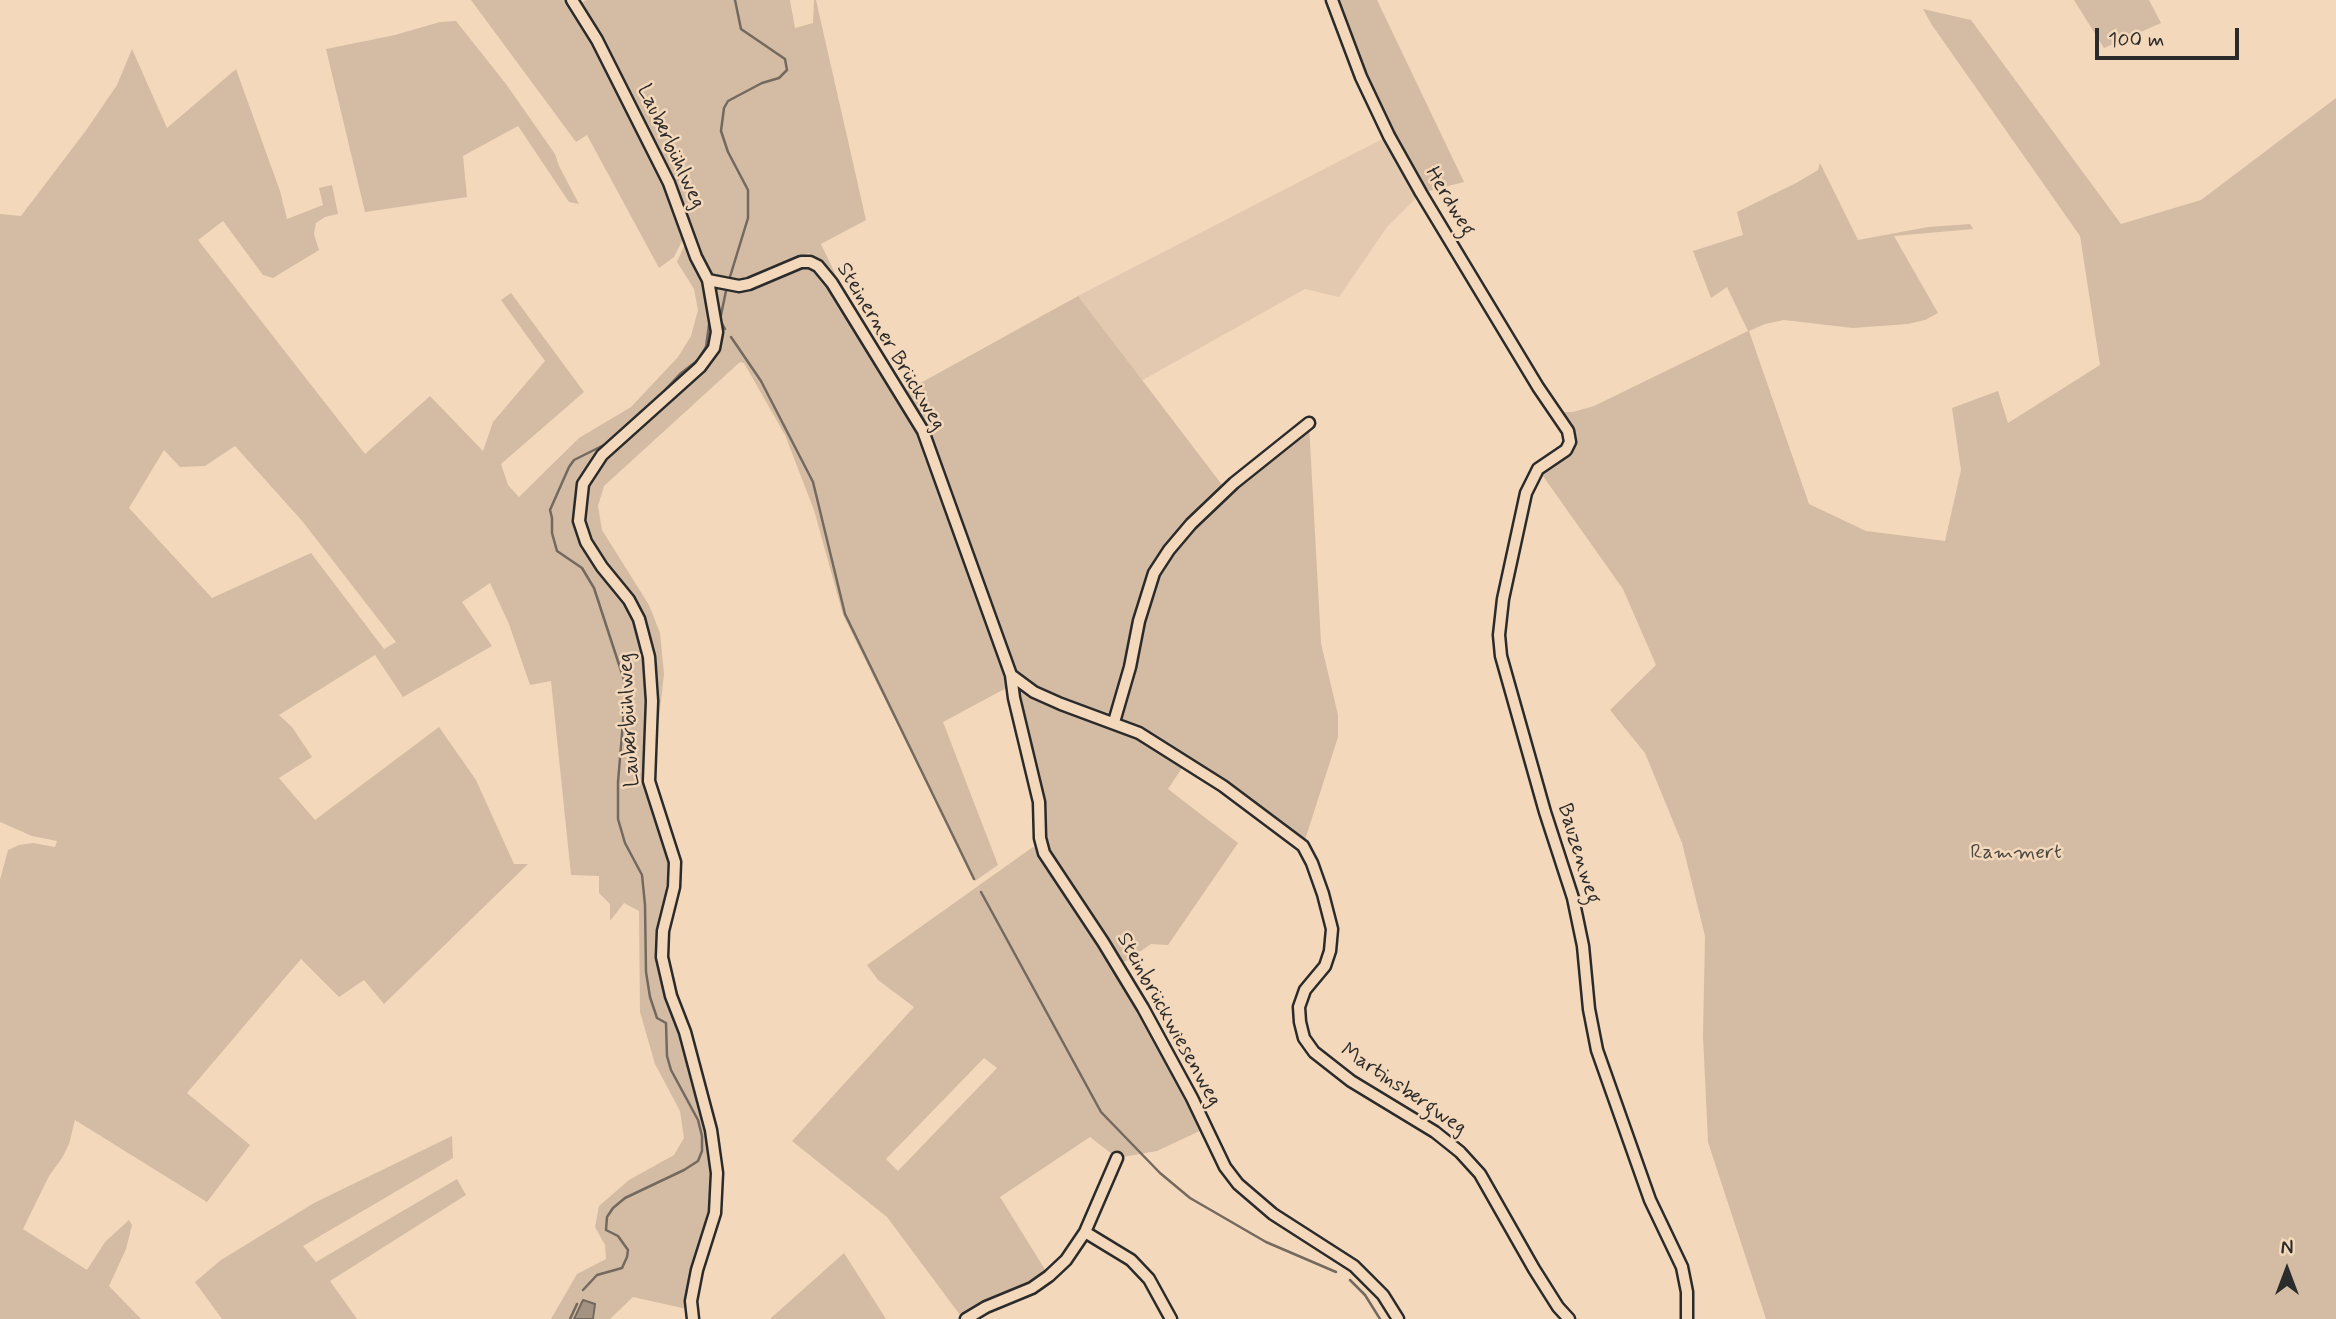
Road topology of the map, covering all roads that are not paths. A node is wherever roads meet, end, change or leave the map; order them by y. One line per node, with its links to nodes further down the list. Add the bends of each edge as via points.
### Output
1 (572, 0): 3 (street, Lauberbühlweg, via 669,183)
2 (1332, 0): 4 (street, Herdweg, via 1389,136)
3 (708, 280): 6 (street, Steinerner Brückweg, via 749,285 800,262 810,262 832,283 923,431); 10 (street, Lauberbühlweg, via 717,332 714,348 700,367 602,455 583,484 579,521 586,542 639,619 649,657 649,781 675,862 662,957 710,1130 717,1173 715,1213 691,1301)
4 (1556, 412): 15 (street, Bauzenweg, via 1570,442 1566,450 1538,469 1526,494 1503,598 1501,656 1573,898 1597,1051 1650,1200 1682,1267)
5 (1309, 423): 7 (street, via 1191,524 1154,573)
6 (1011, 675): 7 (street, Martinsbergweg, via 1034,692); 13 (street, Steinbrückwiesenweg, via 1039,802 1044,853 1143,1008 1225,1167 1273,1214 1354,1266 1383,1295)
7 (1114, 722): 14 (street, Martinsbergweg, via 1195,768 1303,846 1332,929 1325,966 1299,1007 1304,1038 1314,1052 1351,1081 1460,1152 1480,1174 1534,1269)
8 (1117, 1158): 9 (street)
9 (1085, 1232): 11 (street, via 1049,1276); 12 (street, via 1131,1260 1149,1279)
10 (693, 1319)
11 (966, 1319)
12 (1171, 1319)
13 (1398, 1319)
14 (1569, 1319)
15 (1687, 1319)

